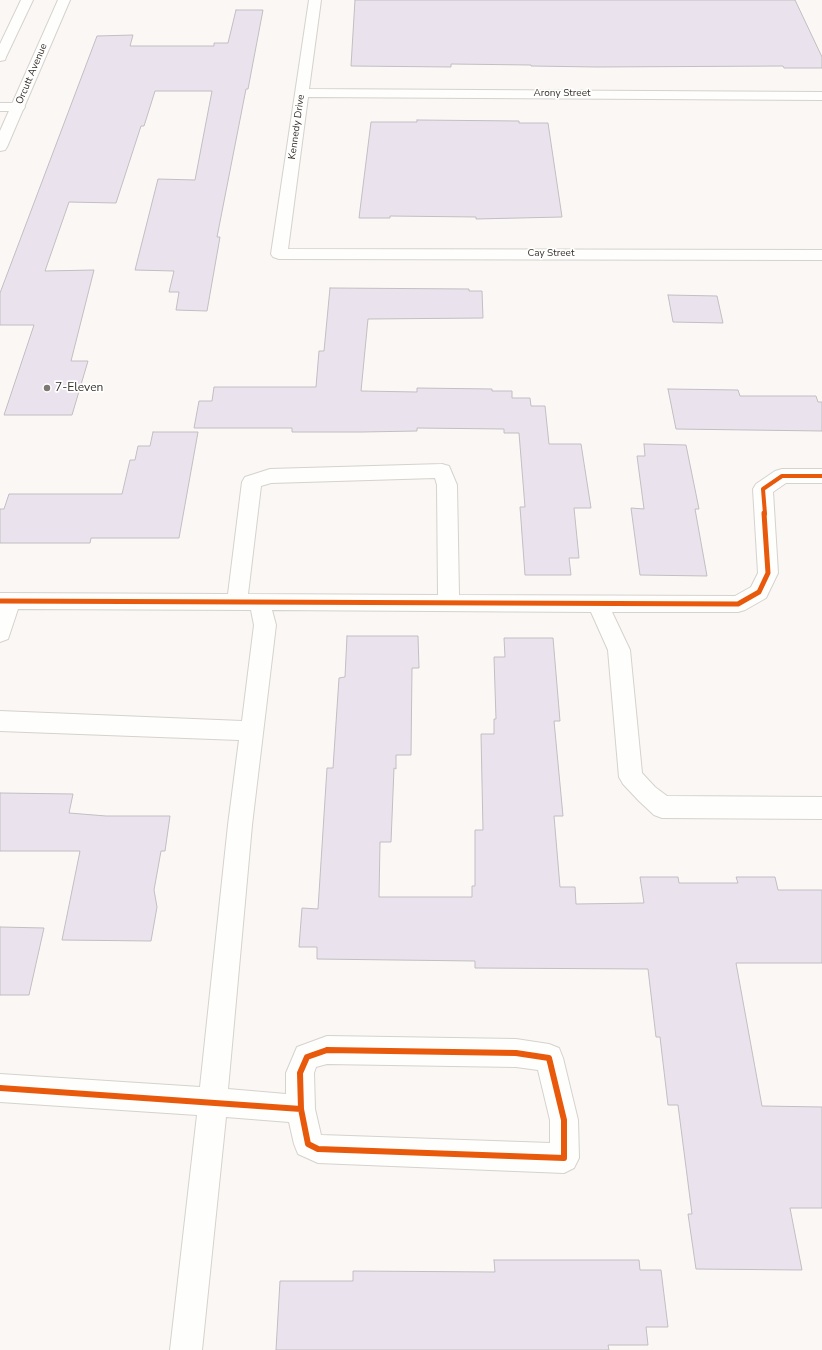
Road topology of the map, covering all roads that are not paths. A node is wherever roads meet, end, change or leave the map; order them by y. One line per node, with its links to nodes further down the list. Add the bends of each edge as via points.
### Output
1 (27, 0): 4 (street)
2 (64, 0): 8 (street, Orcutt Avenue)
3 (314, 0): 5 (street, Kennedy Drive)
4 (0, 57)
5 (301, 93): 6 (street, Arony Street); 10 (street, Kennedy Drive)
6 (822, 96)
7 (0, 107): 8 (street)
8 (18, 107): 9 (street, Orcutt Avenue)
9 (0, 147)
10 (279, 254): 11 (street, Cay Street)
11 (822, 255)
12 (822, 476): 16 (street, via 782,476 763,489 768,573 758,592 738,604)
13 (5, 601): 14 (street); 17 (street)
14 (248, 602): 15 (street); 15 (street, via 252,482 270,476 442,471 447,485); 19 (street, via 265,626)
15 (448, 603): 16 (street)
16 (598, 603): 20 (street, via 619,650 631,778 647,794 662,807)
17 (0, 633)
18 (0, 721): 19 (street)
19 (252, 731): 22 (street, via 240,825)
20 (822, 808)
21 (0, 1088): 22 (street)
22 (214, 1102): 23 (street); 24 (street)
23 (300, 1109): 23 (street, via 308,1144 318,1149 564,1158 564,1120 549,1058 516,1053 327,1050 307,1057 300,1072)
24 (186, 1350)

